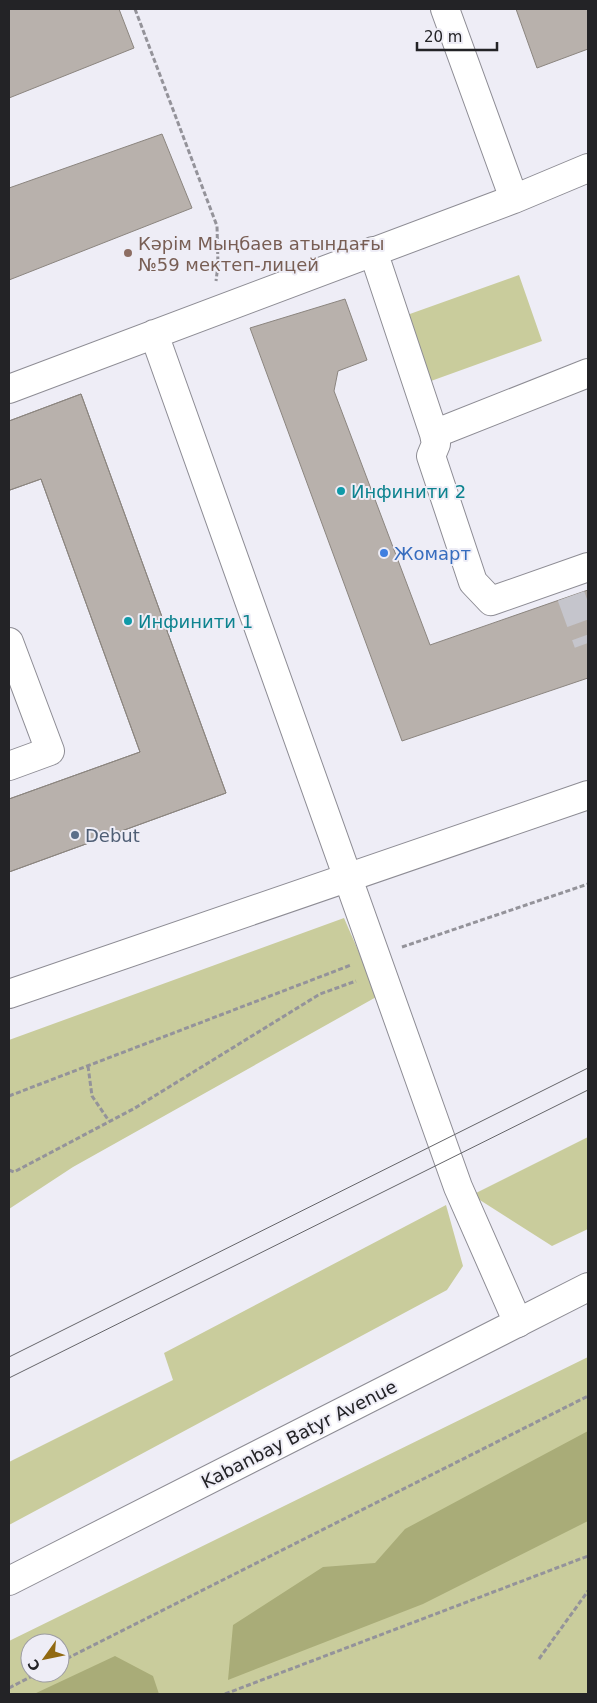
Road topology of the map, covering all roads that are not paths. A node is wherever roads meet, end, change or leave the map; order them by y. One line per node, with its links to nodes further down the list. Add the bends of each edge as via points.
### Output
1 (445, 9): 3 (main road)
2 (588, 168): 3 (main road)
3 (514, 199): 4 (main road)
4 (373, 251): 5 (main road); 8 (main road)
5 (154, 334): 7 (main road); 13 (main road)
6 (588, 373): 8 (main road)
7 (9, 389)
8 (434, 434): 9 (main road, via 436,444 431,456 473,582 490,601)
9 (574, 580)
10 (9, 642): 11 (main road, via 50,751)
11 (9, 766)
12 (588, 795): 13 (main road)
13 (349, 878): 14 (main road); 16 (main road, via 458,1187)
14 (9, 994)
15 (588, 1287): 16 (main road, Kabanbay Batyr Avenue)
16 (518, 1323): 17 (main road, Kabanbay Batyr Avenue)
17 (9, 1580)

